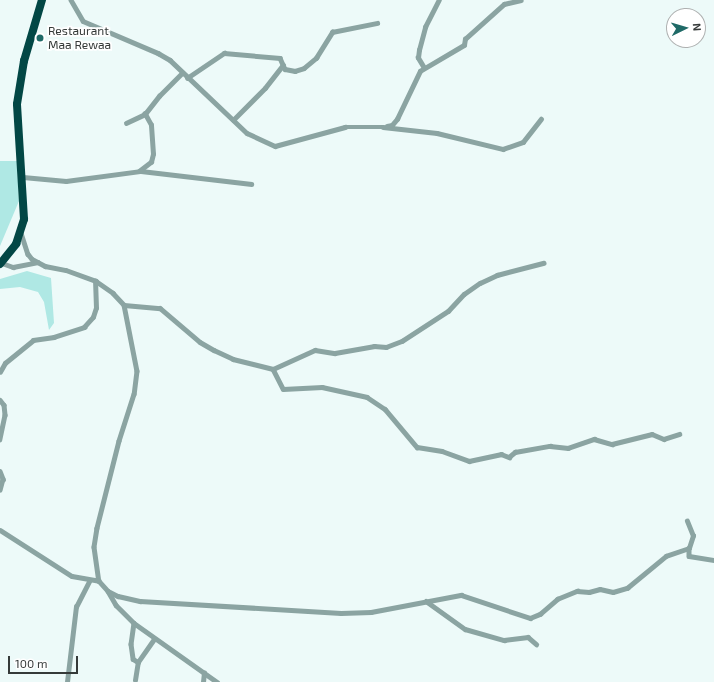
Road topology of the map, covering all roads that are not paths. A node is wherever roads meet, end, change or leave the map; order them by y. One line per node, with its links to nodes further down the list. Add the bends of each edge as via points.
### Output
1 (42, 0): 16 (highway, via 20,80 17,123)
2 (71, 0): 8 (street, via 83,22 158,53)
3 (439, 0): 7 (street, via 424,27 418,58)
4 (521, 0): 7 (street, via 504,4 465,39 464,46)
5 (378, 23): 6 (street, via 332,32 316,58 304,68 295,71 285,69)
6 (283, 65): 9 (street, via 280,58 224,52); 12 (street, via 266,88)
7 (424, 68): 14 (street, via 420,71 397,119 392,125)
8 (182, 73): 9 (street); 10 (street)
9 (187, 78): 12 (street)
10 (145, 114): 13 (street); 15 (street, via 151,125 153,154 152,162)
11 (541, 118): 14 (street, via 523,142 503,149 437,133)
12 (233, 120): 14 (street, via 247,133 275,146 345,127)
13 (126, 123)
14 (383, 127)
15 (139, 171): 16 (street, via 66,181); 17 (street)
16 (23, 177): 18 (highway, via 25,206)
17 (251, 184)
18 (21, 233): 19 (street, via 28,254); 21 (highway)
19 (38, 262): 21 (street, via 13,267); 22 (street)
20 (543, 263): 24 (street, via 497,275 480,283 464,294 448,311 402,341 386,347 374,346 335,353 315,350)
21 (1, 264)
22 (95, 281): 23 (street, via 113,293); 25 (street, via 96,308 93,317 84,327 54,337 33,340 5,363)
23 (124, 305): 24 (street, via 160,308 200,342 214,350 232,359); 36 (street, via 137,371 134,394 97,528 94,547)
24 (273, 369): 27 (street, via 283,390 322,387 367,397 385,409 417,447 442,451 469,461 501,454 509,457 515,452 550,446 568,448 594,439 612,444 652,434 664,439)
25 (0, 372)
26 (0, 400): 28 (street, via 4,405 5,415)
27 (679, 434)
28 (0, 439)
29 (0, 471): 30 (street)
30 (0, 490)
31 (687, 521): 33 (street, via 693,536)
32 (0, 530): 35 (street, via 72,576)
33 (689, 548): 34 (street, via 689,556); 38 (street, via 666,556 627,588 613,592 600,589 589,592 577,591 557,599 540,614 530,618 461,595)
34 (714, 560)
35 (90, 581): 36 (street); 45 (street, via 76,607)
36 (99, 581): 37 (street)
37 (108, 591): 38 (street, via 140,601 334,613 371,612); 39 (street, via 116,605)
38 (426, 601): 41 (street, via 465,629 504,640 528,637)
39 (134, 623): 40 (street); 42 (street, via 131,644 133,659)
40 (154, 639): 42 (street); 43 (street)
41 (536, 644)
42 (138, 662): 44 (street)
43 (204, 673): 46 (street); 47 (street)
44 (136, 680)
45 (66, 682)
46 (203, 682)
47 (217, 682)

